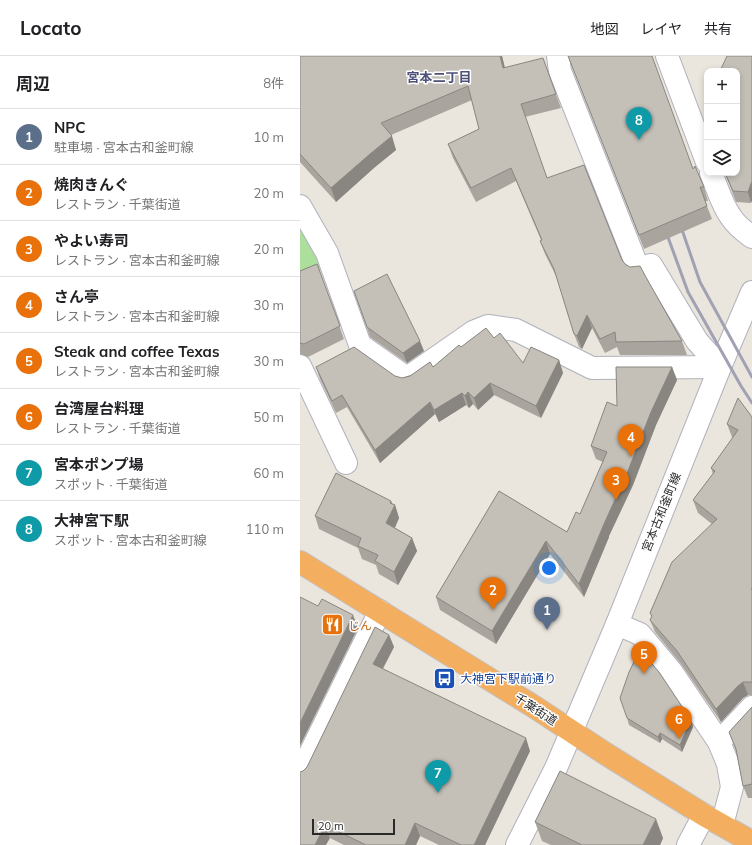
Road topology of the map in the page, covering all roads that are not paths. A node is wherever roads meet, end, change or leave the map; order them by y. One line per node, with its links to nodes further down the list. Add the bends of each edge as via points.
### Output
1 (558, 56): 8 (street, via 560,71 638,268 651,265 697,341)
2 (667, 56): 3 (street)
3 (704, 154)
4 (712, 176): 6 (street, via 731,218)
5 (300, 206): 8 (street, via 327,253 353,349 407,378 473,332 488,326 516,330 592,368)
6 (752, 237)
7 (750, 306): 8 (street, 宮本古和釜町線)
8 (720, 367): 13 (street, 宮本古和釜町線)
9 (307, 368): 10 (street)
10 (346, 463)
11 (300, 562): 12 (highway, 千葉街道)
12 (380, 611): 15 (highway, 千葉街道); 17 (street)
13 (617, 624): 15 (street, 宮本古和釜町線); 16 (street, via 640,634 671,671)
14 (752, 707): 16 (street)
15 (571, 731): 18 (highway, 千葉街道); 20 (street, 宮本古和釜町線, via 556,768)
16 (719, 742): 18 (street, via 728,764 732,787)
17 (300, 774)
18 (713, 820): 19 (highway, 千葉街道); 21 (street)
19 (747, 842)
20 (517, 845)
21 (688, 845)

